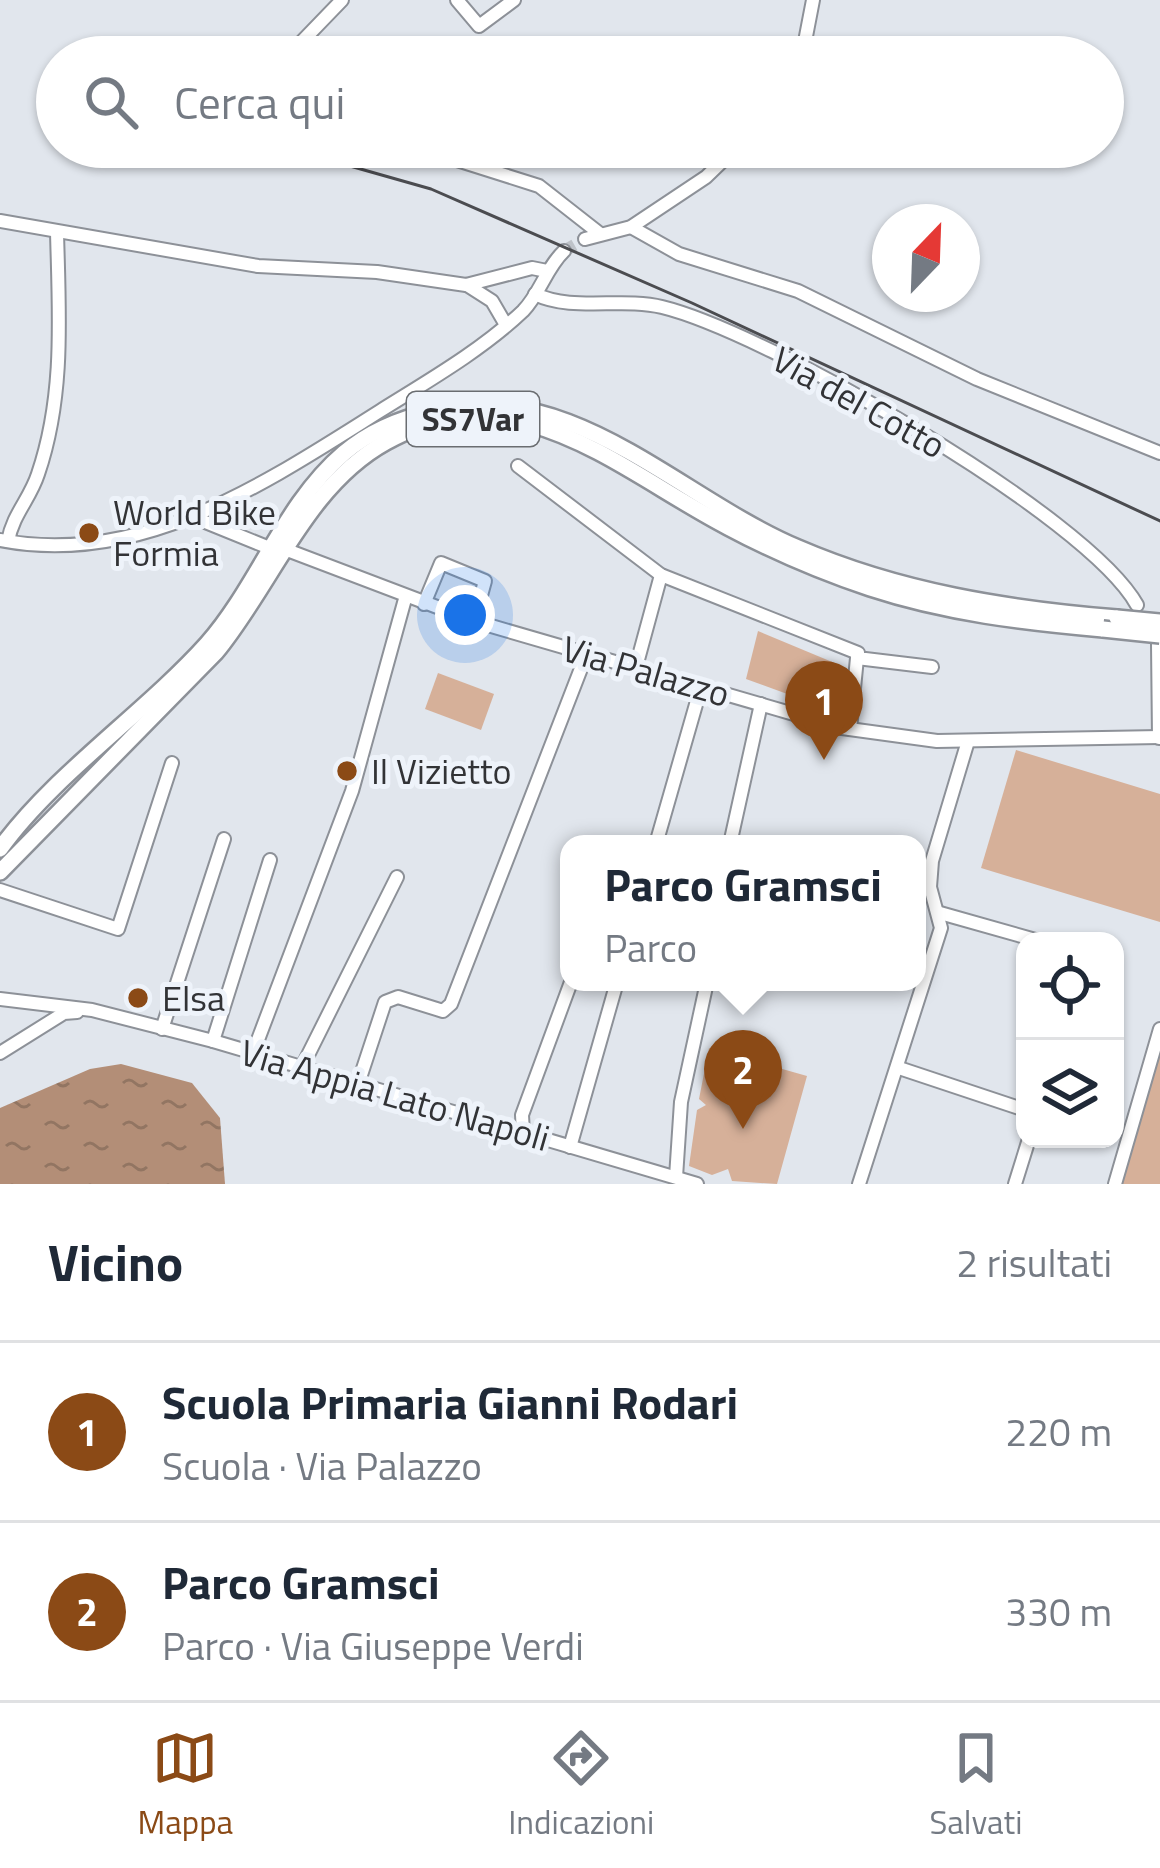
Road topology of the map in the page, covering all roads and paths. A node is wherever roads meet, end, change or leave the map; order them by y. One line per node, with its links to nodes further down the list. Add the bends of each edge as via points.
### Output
1 (342, 0): 5 (street)
2 (458, 0): 3 (street, via 478,26)
3 (514, 0)
4 (813, 0): 6 (street)
5 (307, 36)
6 (806, 36)
7 (482, 168): 12 (street, via 539,186)
8 (715, 168): 10 (street)
9 (0, 221): 11 (street)
10 (632, 227): 12 (street); 21 (street, via 679,254 798,291 977,379)
11 (57, 232): 17 (street, via 258,266); 24 (street, via 60,375 39,472)
12 (599, 233): 13 (street)
13 (585, 239)
14 (564, 251): 15 (street)
15 (547, 271): 16 (street); 18 (street)
16 (517, 275): 17 (street); 19 (street)
17 (466, 285): 19 (street)
18 (535, 294): 20 (street); 29 (street, Via del Cotto, via 659,306 814,372 994,481 1104,563)
19 (498, 310): 20 (street)
20 (506, 325): 23 (street, via 265,482)
21 (1160, 453)
22 (518, 466): 26 (street)
23 (192, 517): 24 (street, via 122,536 35,546); 25 (street, Via Palazzo)
24 (4, 541)
25 (280, 549): 27 (street, Via Palazzo); 31 (main road, bridge, via 307,492 345,453 394,423 501,404 594,431 731,516 871,575 1007,607); 32 (main road, SS7Var, bridge, via 352,465 386,442 418,428 498,418 583,440 727,527 870,588 947,610); 46 (main road, SS7Var, via 208,643); 48 (main road, SS7Var, via 216,652)
26 (661, 575): 34 (street); 35 (street)
27 (405, 599): 28 (street, Via Palazzo); 64 (street, via 352,791)
28 (424, 604): 30 (street, Via Palazzo); 30 (street, via 441,563 485,581)
29 (1137, 604)
30 (473, 621): 33 (street, Via Palazzo)
31 (1160, 622)
32 (1159, 639): 40 (street)
33 (586, 653): 35 (street, Via Palazzo); 67 (street, via 451,1004 443,1011 398,997 385,1002)
34 (857, 658): 36 (street); 39 (street)
35 (635, 667): 37 (street, Via Palazzo)
36 (932, 668)
37 (701, 687): 38 (street, Via Palazzo); 43 (street)
38 (761, 704): 39 (street, Via Palazzo); 44 (street)
39 (850, 729): 41 (street, Via Palazzo)
40 (1160, 737): 41 (street, Via Palazzo)
41 (968, 741): 51 (street, via 932,861)
42 (172, 763): 50 (street, via 118,929)
43 (659, 835)
44 (732, 835)
45 (224, 839): 60 (street)
46 (0, 849)
47 (270, 860): 62 (street)
48 (0, 872)
49 (397, 877): 65 (street)
50 (0, 890)
51 (940, 913): 52 (street); 53 (street)
52 (1016, 934)
53 (926, 978)
54 (568, 991): 70 (street, via 522,1115)
55 (613, 991): 71 (street)
56 (705, 991): 74 (street, via 681,1102)
57 (922, 991): 66 (street)
58 (0, 1002): 59 (street, Via Appia Lato Napoli)
59 (92, 1010): 60 (street, Via Appia Lato Napoli); 63 (street, via 64,1013)
60 (162, 1029): 62 (street, Via Appia Lato Napoli)
61 (1160, 1029): 69 (street)
62 (213, 1042): 64 (street, Via Appia Lato Napoli)
63 (0, 1053)
64 (253, 1053): 65 (street, Via Appia Lato Napoli)
65 (302, 1067): 67 (street, Via Appia Lato Napoli)
66 (899, 1068): 68 (street); 76 (street)
67 (358, 1084): 70 (street, Via Appia Lato Napoli)
68 (1016, 1107)
69 (1124, 1132)
70 (523, 1133): 71 (street, Via Appia Lato Napoli)
71 (569, 1147): 74 (street, Via Appia Lato Napoli)
72 (1026, 1148): 77 (street)
73 (1120, 1148): 78 (street)
74 (676, 1177): 75 (street, Via Appia Lato Napoli)
75 (697, 1184)
76 (859, 1184)
77 (1015, 1184)
78 (1115, 1184)

